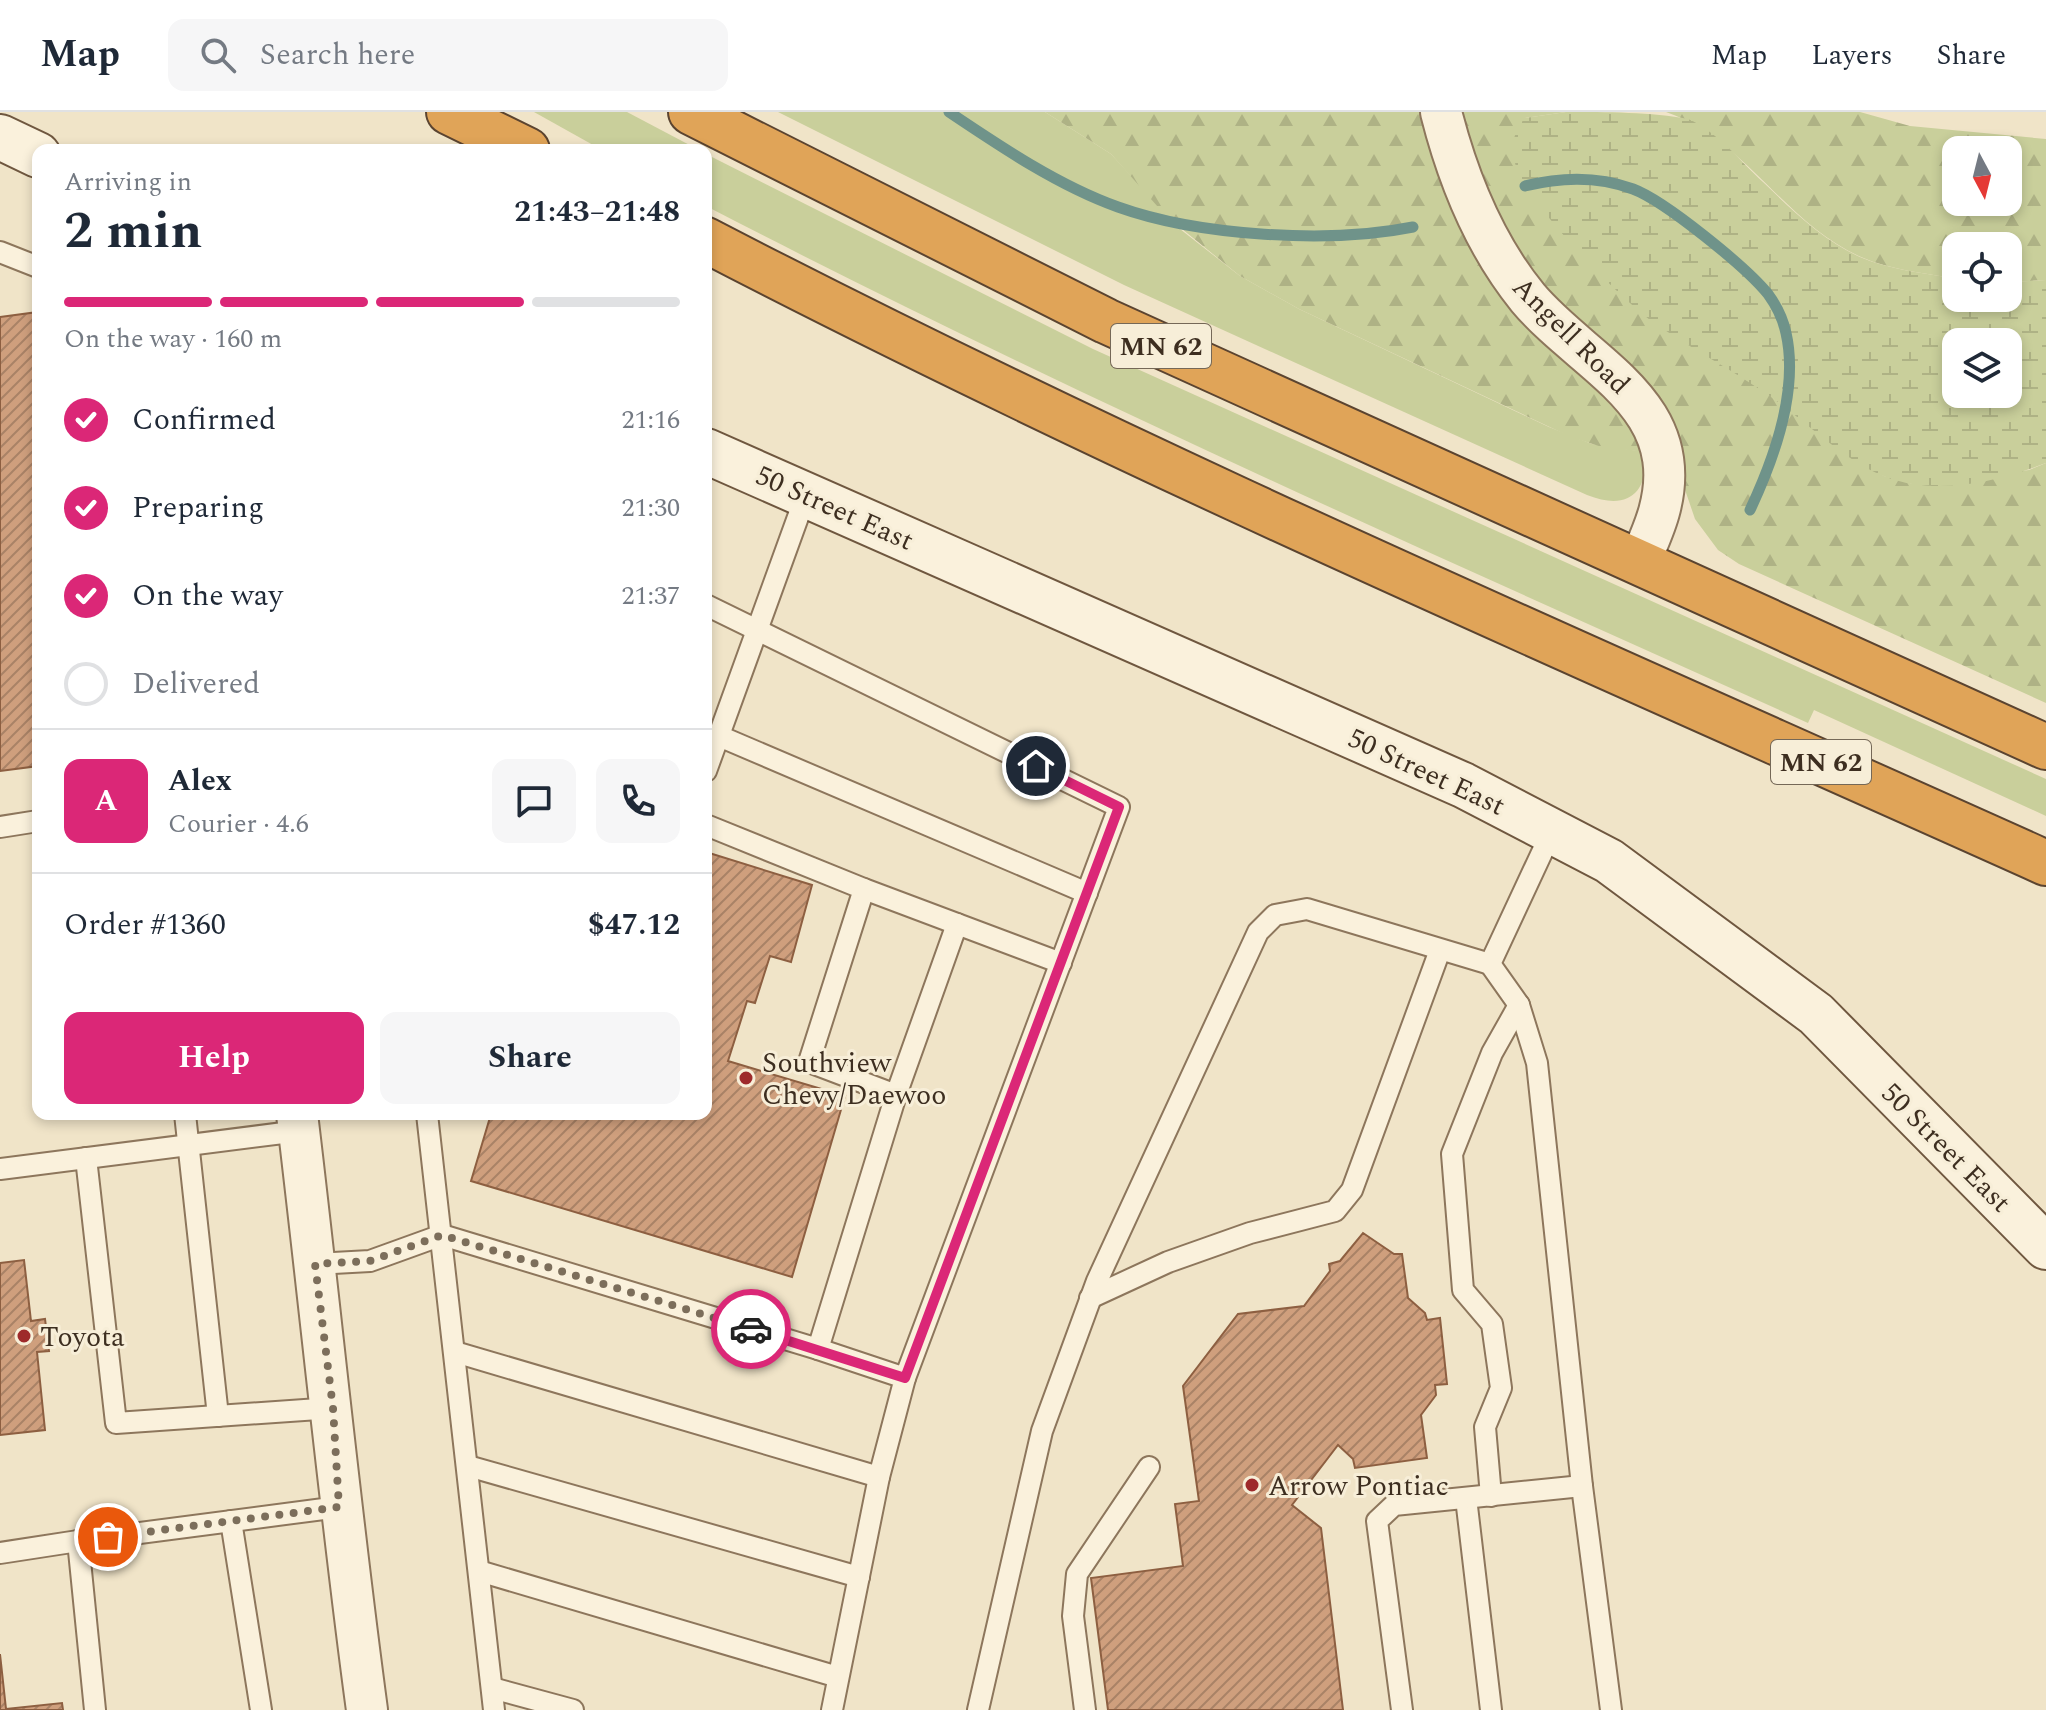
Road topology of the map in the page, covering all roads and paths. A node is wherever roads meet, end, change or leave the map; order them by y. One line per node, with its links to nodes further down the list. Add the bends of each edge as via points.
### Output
1 (449, 112): 6 (highway)
2 (469, 112): 7 (highway)
3 (691, 112): 14 (highway, MN 62, via 1106,321)
4 (1441, 112): 14 (street, Angell Road, via 1474,209 1503,265 1555,327 1629,390 1653,424 1662,469 1661,501)
5 (0, 137): 8 (street)
6 (515, 144)
7 (527, 144)
8 (32, 152)
9 (712, 243): 24 (highway, MN 62, via 946,363 1246,504)
10 (0, 252): 11 (lane)
11 (32, 265)
12 (712, 454): 13 (street, 50 Street East)
13 (806, 495): 16 (lane); 23 (street, 50 Street East, via 1463,785)
14 (1639, 563): 18 (highway, MN 62)
15 (712, 608): 16 (lane)
16 (757, 629): 17 (lane); 26 (lane, via 1119,807)
17 (719, 736): 19 (lane); 26 (lane)
18 (2046, 747)
19 (712, 755)
20 (32, 822): 21 (lane)
21 (0, 827)
22 (712, 827): 25 (lane)
23 (1552, 831): 30 (lane); 40 (street, 50 Street East, via 1609,861 1816,1014)
24 (2046, 863)
25 (864, 889): 27 (lane); 32 (lane, via 809,1062)
26 (1087, 893): 29 (lane)
27 (957, 924): 29 (lane); 32 (lane)
28 (1440, 950): 30 (lane); 42 (lane, via 1352,1190 1335,1211 1168,1262); 42 (lane, via 1307,909 1275,915 1258,932)
29 (1061, 963): 45 (lane)
30 (1490, 964): 31 (lane)
31 (1519, 1005): 51 (lane, via 1537,1063); 52 (lane, via 1492,1053 1452,1154 1463,1290 1492,1324 1501,1388 1485,1427)
32 (896, 1095): 43 (lane)
33 (185, 1120): 36 (lane)
34 (428, 1120): 39 (lane)
35 (298, 1122): 36 (lane); 41 (street)
36 (186, 1145): 37 (lane); 47 (lane)
37 (86, 1158): 38 (lane); 47 (lane, via 116,1423)
38 (0, 1169)
39 (442, 1235): 41 (lane, via 370,1261); 43 (lane); 44 (lane)
40 (2046, 1247)
41 (315, 1264): 46 (street)
42 (1090, 1298): 68 (lane, via 1042,1431)
43 (818, 1349): 45 (lane)
44 (455, 1352): 48 (lane); 50 (lane)
45 (905, 1378): 50 (lane)
46 (333, 1408): 47 (lane); 54 (street)
47 (218, 1416)
48 (468, 1466): 58 (lane); 59 (lane)
49 (1149, 1467): 69 (lane, via 1077,1574 1073,1616)
50 (879, 1477): 59 (lane)
51 (1582, 1486): 52 (lane); 72 (lane)
52 (1491, 1496): 53 (lane)
53 (1466, 1498): 70 (lane, via 1394,1505 1377,1521); 71 (lane)
54 (339, 1507): 55 (lane); 64 (street)
55 (231, 1521): 56 (lane); 63 (lane)
56 (78, 1541): 57 (lane); 62 (lane)
57 (0, 1553)
58 (479, 1571): 60 (lane); 61 (lane)
59 (859, 1577): 60 (lane)
60 (838, 1677): 67 (lane)
61 (492, 1688): 65 (lane); 66 (lane)
62 (95, 1710)
63 (261, 1710)
64 (367, 1710)
65 (494, 1710)
66 (573, 1710)
67 (832, 1710)
68 (978, 1710)
69 (1085, 1710)
70 (1402, 1710)
71 (1491, 1710)
72 (1611, 1710)

